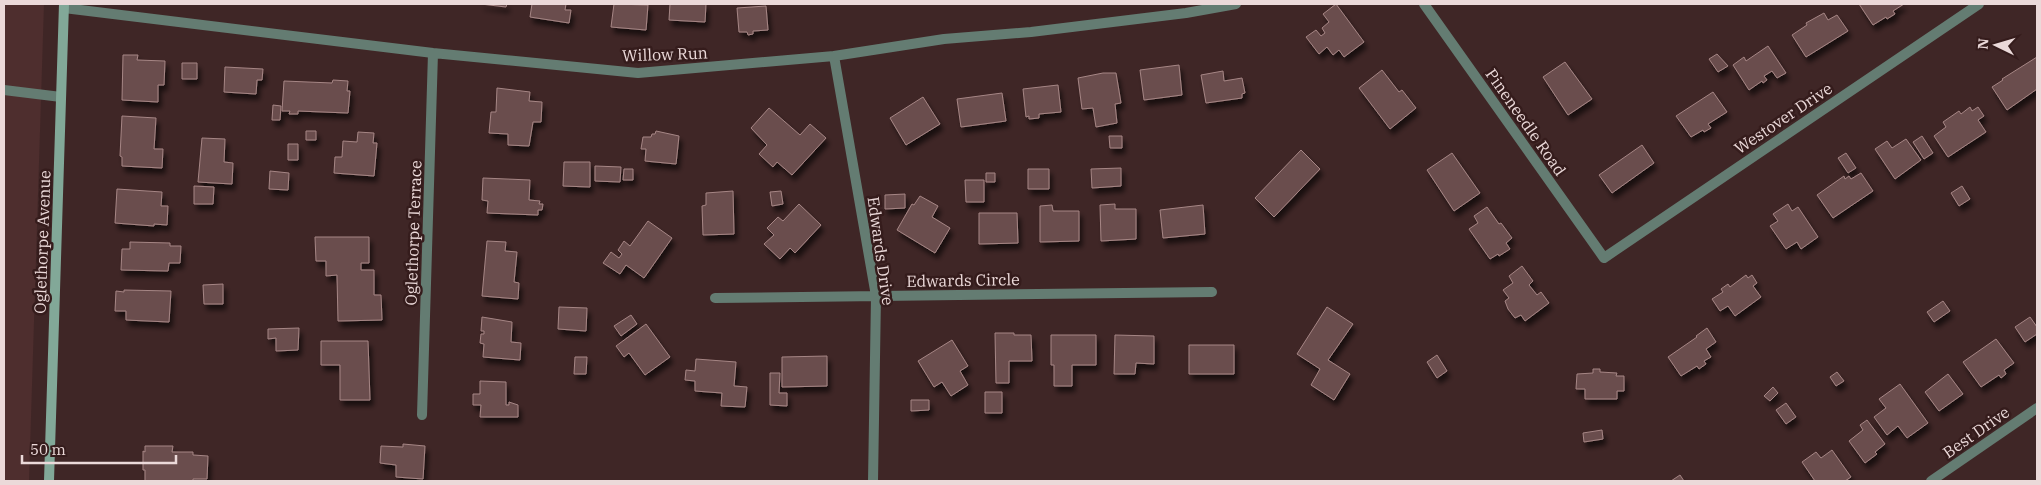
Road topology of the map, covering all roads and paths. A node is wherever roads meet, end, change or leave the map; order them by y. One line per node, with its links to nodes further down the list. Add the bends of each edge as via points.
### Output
1 (1236, 4): 6 (street, Willow Run, via 1041,31 944,39)
2 (1424, 4): 9 (street, Pineneedle Road)
3 (1979, 4): 9 (street, Westover Drive)
4 (64, 6): 5 (street, Willow Run); 8 (main road, Oglethorpe Avenue)
5 (433, 53): 6 (street, Willow Run, via 638,73); 14 (street, Oglethorpe Terrace)
6 (834, 56): 11 (street, Edwards Drive)
7 (4, 90): 8 (street)
8 (61, 97): 15 (main road, Oglethorpe Avenue)
9 (1604, 258)
10 (1212, 292): 11 (street, Edwards Circle)
11 (876, 296): 12 (street, Edwards Circle); 16 (street, Edwards Drive)
12 (715, 298)
13 (2037, 408): 17 (street, Best Drive)
14 (422, 414)
15 (49, 481)
16 (873, 481)
17 (1931, 481)

